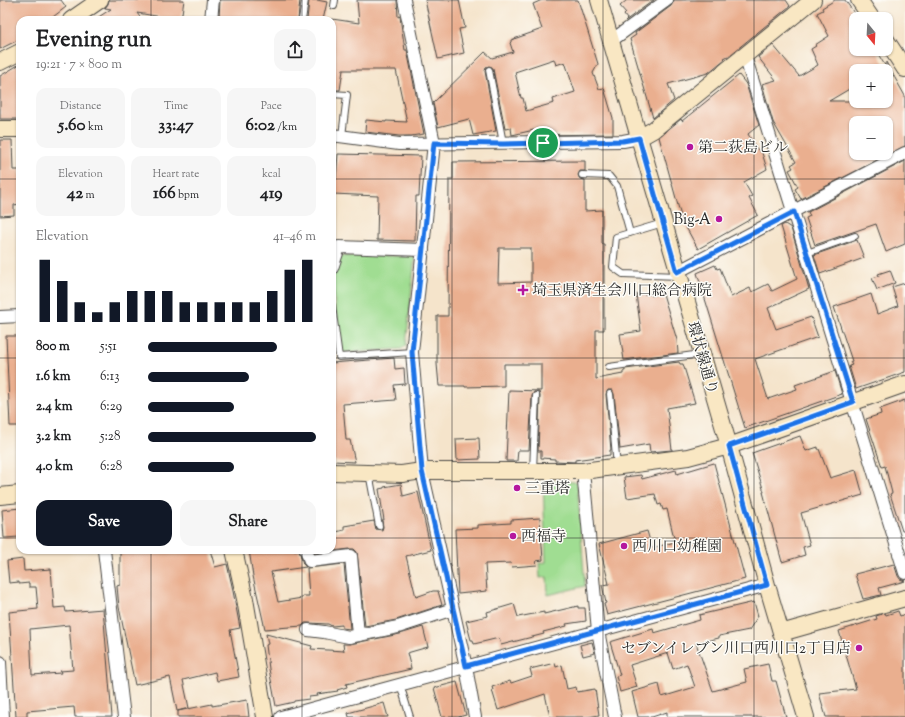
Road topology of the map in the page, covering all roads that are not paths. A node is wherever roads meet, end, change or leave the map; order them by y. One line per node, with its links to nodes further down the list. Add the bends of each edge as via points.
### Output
1 (100, 0): 10 (street)
2 (213, 0): 11 (street)
3 (305, 0): 12 (lane)
4 (404, 0): 25 (street)
5 (599, 0): 13 (street, 環状線通り)
6 (667, 0): 13 (street)
7 (813, 0): 16 (street)
8 (859, 0): 9 (street)
9 (867, 12)
10 (78, 16)
11 (211, 16)
12 (303, 16)
13 (611, 41): 24 (street, 環状線通り)
14 (893, 51): 18 (street)
15 (16, 54): 17 (street)
16 (745, 56): 24 (street, via 653,130); 29 (street)
17 (0, 62)
18 (905, 69)
19 (489, 70): 26 (lane)
20 (336, 94): 23 (lane, via 347,95)
21 (16, 129): 22 (street)
22 (0, 130)
23 (336, 135): 25 (street, via 400,144)
24 (639, 138): 26 (street, via 623,141); 30 (street, 環状線通り)
25 (434, 143): 26 (street); 33 (street)
26 (503, 144)
27 (905, 153): 29 (street)
28 (582, 175): 31 (lane, via 609,176 617,186)
29 (794, 212): 34 (street); 36 (street)
30 (663, 223): 31 (lane); 36 (street, 環状線通り)
31 (630, 233): 36 (lane, via 616,237 613,267 622,274)
32 (855, 236): 34 (lane)
33 (423, 250): 35 (street, via 339,247); 40 (street)
34 (806, 253): 46 (street)
35 (336, 256)
36 (678, 274): 41 (street, 環状線通り)
37 (16, 316): 38 (street)
38 (0, 317)
39 (336, 335): 40 (lane, via 339,356)
40 (412, 352): 49 (street)
41 (702, 354): 42 (lane); 47 (street, 環状線通り)
42 (609, 367)
43 (905, 384): 46 (street)
44 (610, 394): 48 (lane)
45 (536, 396): 50 (lane)
46 (853, 402): 47 (street); 60 (street)
47 (729, 446): 48 (street, via 688,457); 61 (street, 環状線通り)
48 (617, 466): 51 (street)
49 (422, 471): 50 (street); 53 (street, via 402,474); 63 (street)
50 (533, 471): 51 (street)
51 (583, 471): 65 (street)
52 (336, 472): 53 (street)
53 (368, 473): 56 (lane)
54 (16, 494): 55 (street)
55 (0, 496)
56 (379, 526)
57 (104, 554): 72 (street)
58 (235, 554): 73 (street)
59 (307, 554): 67 (street, via 310,561 351,556)
60 (905, 573)
61 (767, 585): 65 (street); 66 (street, 環状線通り)
62 (905, 598): 66 (street)
63 (453, 609): 67 (street, via 398,627); 69 (street)
64 (308, 630): 67 (street, via 349,637)
65 (598, 631): 69 (street); 77 (street)
66 (781, 633): 78 (street, 環状線通り)
67 (358, 636)
68 (0, 662): 71 (street)
69 (466, 666): 70 (street); 76 (street)
70 (400, 684): 74 (street); 75 (lane)
71 (3, 717)
72 (124, 717)
73 (265, 717)
74 (281, 717)
75 (410, 717)
76 (475, 717)
77 (615, 717)
78 (806, 717)

